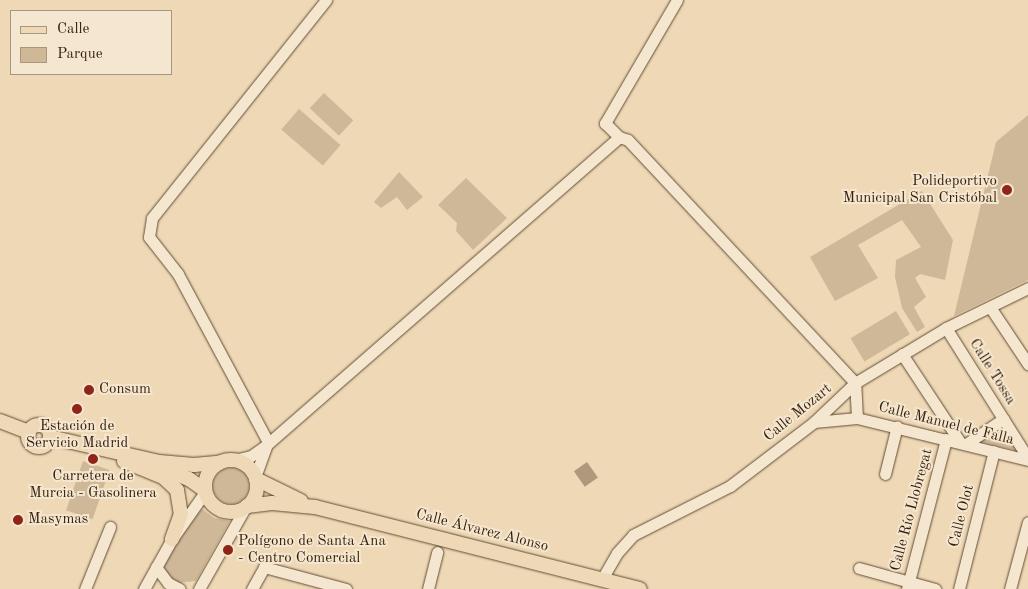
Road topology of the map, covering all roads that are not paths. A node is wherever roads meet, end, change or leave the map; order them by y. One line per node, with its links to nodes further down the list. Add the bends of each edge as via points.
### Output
1 (326, 0): 16 (street, via 152,218 149,237 178,274)
2 (677, 0): 3 (street, via 605,123)
3 (619, 137): 9 (street, via 628,140); 16 (street)
4 (1028, 288): 5 (street, Calle Mozart)
5 (990, 307): 6 (street, Calle Mozart); 8 (street)
6 (946, 328): 7 (street, Calle Mozart); 11 (street, Calle Tossa)
7 (902, 354): 9 (street, Calle Mozart); 17 (street)
8 (1028, 364)
9 (855, 383): 10 (street, Calle Manuel de Falla); 13 (street, Calle Mozart)
10 (857, 418): 13 (street, Calle Manuel de Falla); 14 (street, Calle Manuel de Falla)
11 (1003, 419): 17 (street); 20 (street, Calle Tossa)
12 (0, 421): 18 (main road, via 29,432 35,426 42,426 50,437)
13 (814, 422): 34 (street, Calle Mozart, via 730,486 633,535 617,553)
14 (897, 426): 15 (street, Calle Manuel de Falla); 23 (street)
15 (946, 439): 17 (street, Calle Manuel de Falla); 35 (street, Calle Río Llobregat)
16 (268, 442): 21 (street, via 251,456); 24 (street)
17 (963, 443): 19 (street, Calle Manuel de Falla)
18 (89, 447): 22 (main road, via 172,464); 25 (main road, via 170,470); 30 (main road, via 163,477 175,486 181,499 182,514)
19 (994, 451): 20 (street, Calle Manuel de Falla); 46 (street, Calle Olot)
20 (1028, 459)
21 (234, 460): 22 (main road); 24 (main road, via 247,466)
22 (219, 462): 25 (main road, via 206,476)
23 (885, 474)
24 (256, 478): 26 (main road, via 256,492); 27 (main road, Calle Álvarez Alonso)
25 (205, 491): 26 (main road, via 210,503 222,511 232,512); 30 (street)
26 (246, 507): 27 (main road, Calle Álvarez Alonso, via 272,503); 36 (street)
27 (315, 507): 34 (main road, Calle Álvarez Alonso)
28 (1028, 522): 47 (street)
29 (110, 527): 37 (street)
30 (172, 539): 32 (street)
31 (437, 552): 43 (street)
32 (156, 567): 38 (street); 39 (street, via 168,583)
33 (859, 568): 35 (street)
34 (602, 579): 44 (main road, Calle Álvarez Alonso)
35 (908, 586): 45 (street)
36 (200, 588): 40 (street)
37 (85, 589)
38 (144, 589)
39 (180, 589)
40 (185, 589)
41 (252, 589): 42 (street, via 264,567)
42 (346, 589)
43 (428, 589)
44 (640, 589)
45 (935, 589)
46 (959, 589)
47 (1010, 589)

